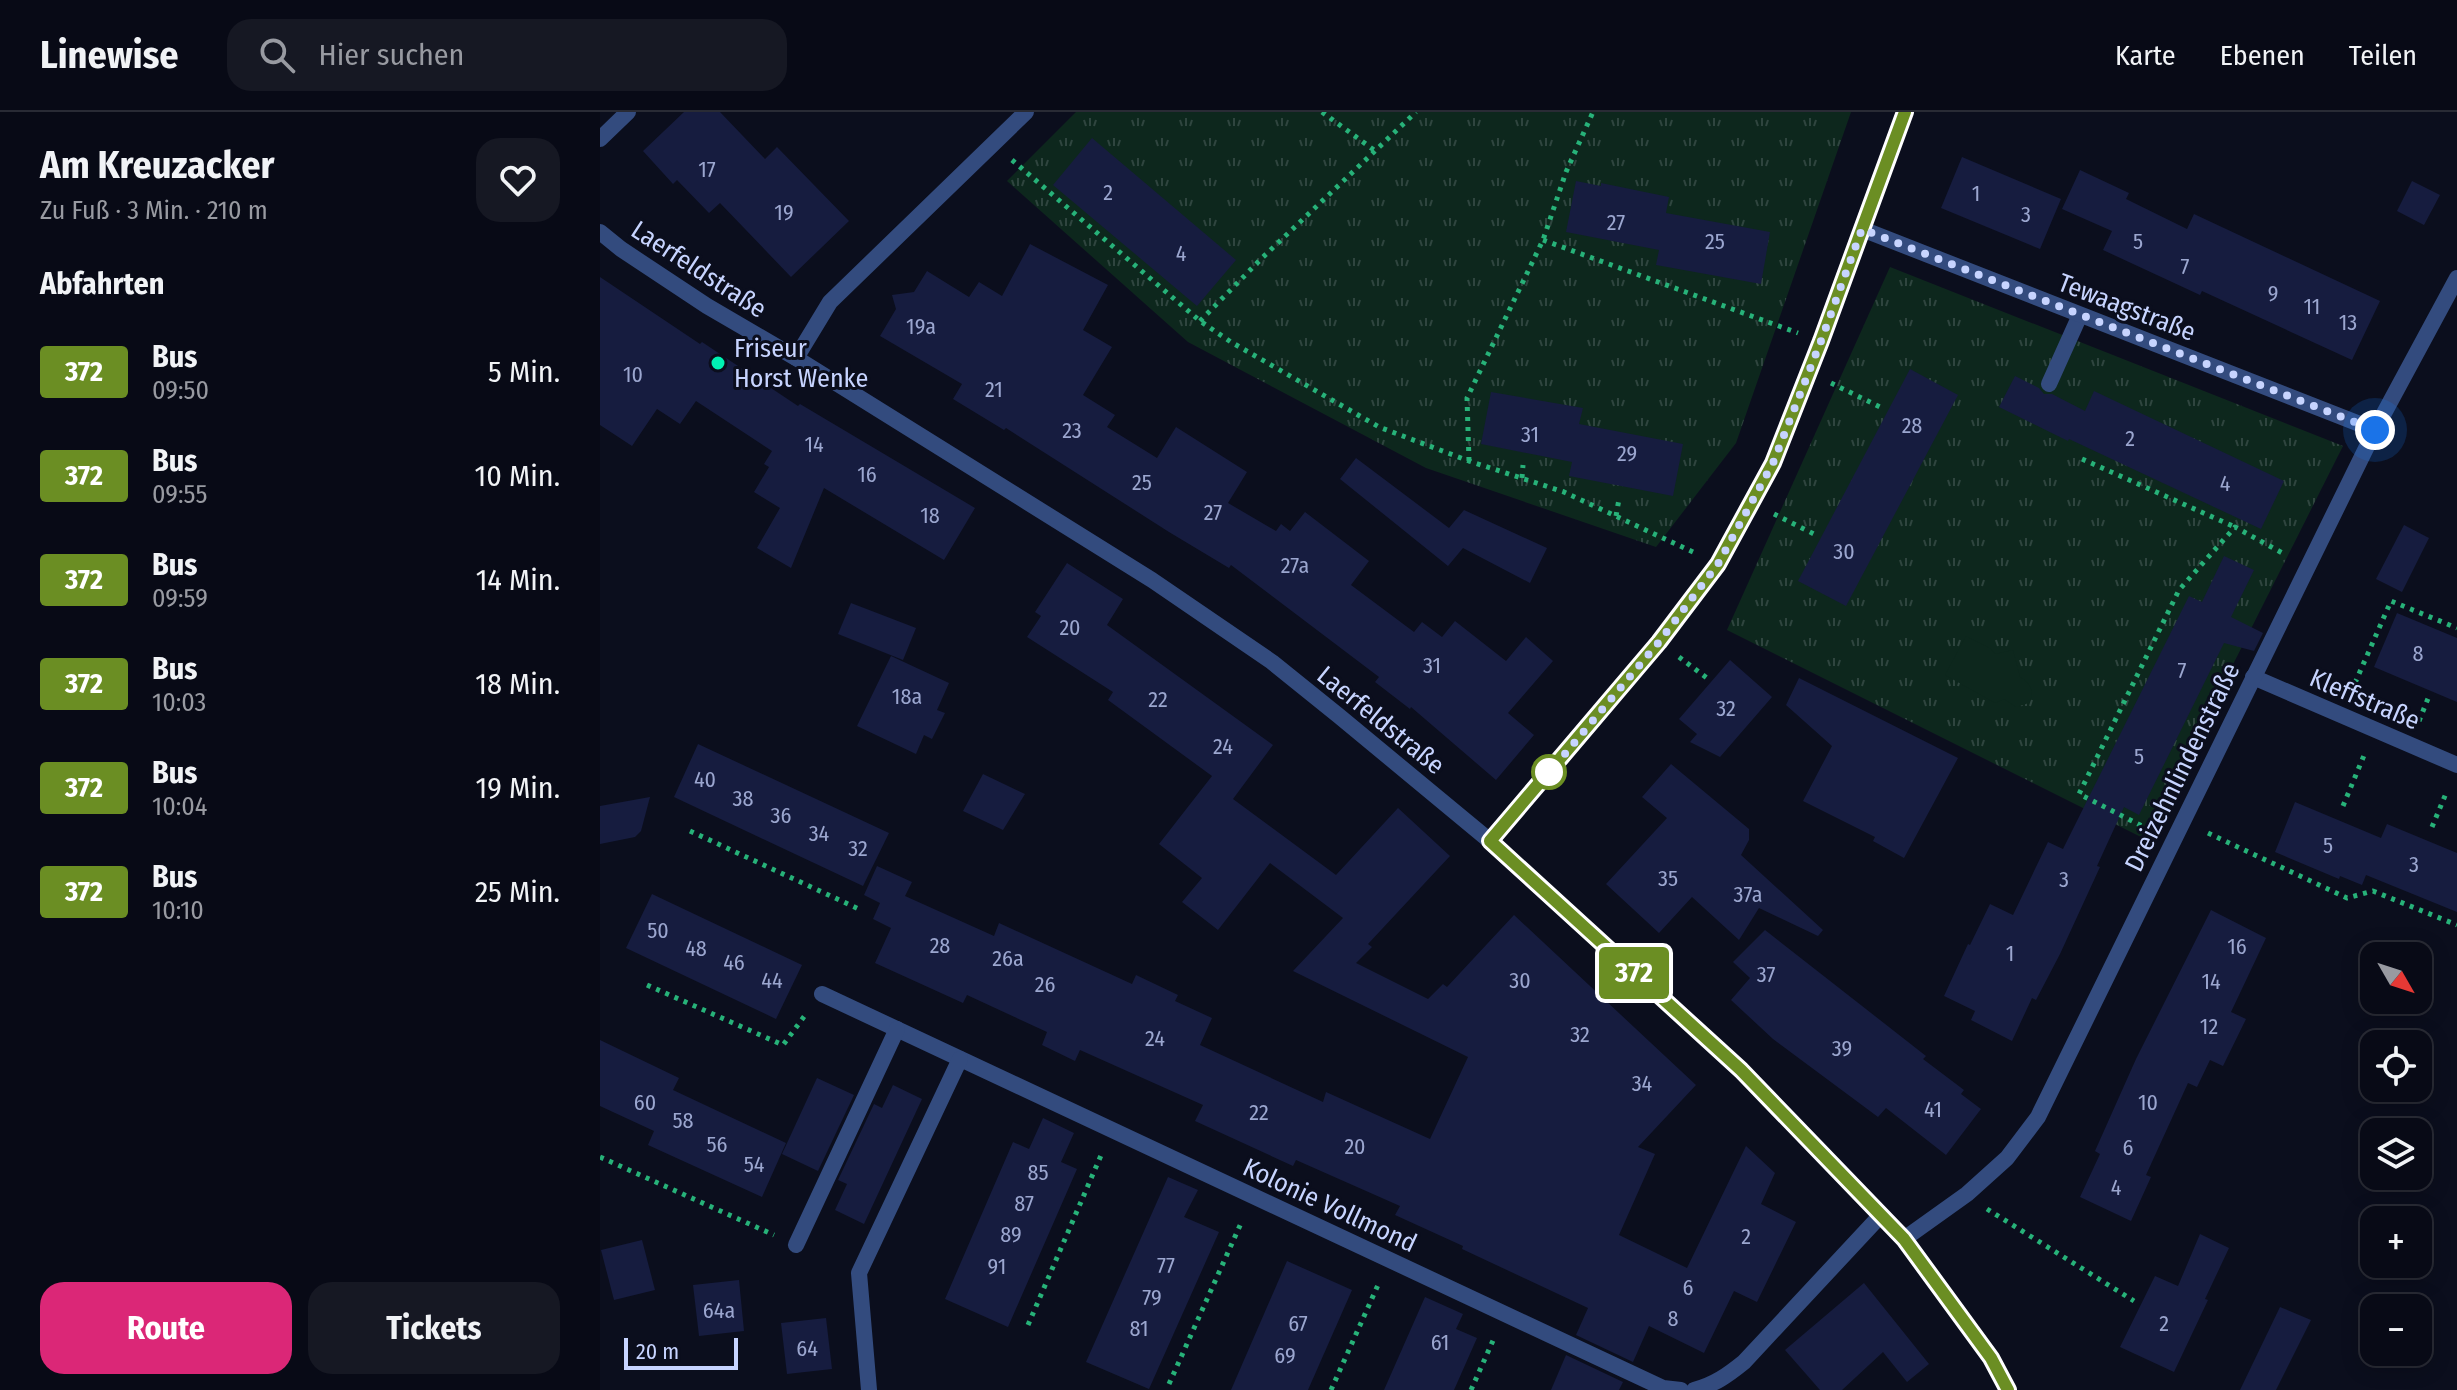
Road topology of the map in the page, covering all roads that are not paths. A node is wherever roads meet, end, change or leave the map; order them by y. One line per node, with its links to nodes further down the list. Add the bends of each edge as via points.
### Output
1 (628, 112): 4 (street)
2 (1026, 112): 9 (street, via 830,302)
3 (1905, 112): 5 (street)
4 (600, 139)
5 (1862, 229): 8 (street, Tewaagstraße); 14 (street, via 1773,463 1718,564 1659,642)
6 (600, 232): 9 (street, Laerfeldstraße, via 707,306)
7 (2457, 278): 11 (street, Dreizehnlindenstraße)
8 (2080, 315): 10 (street); 11 (street, Tewaagstraße)
9 (796, 358): 14 (street, Laerfeldstraße, via 1152,580 1272,662)
10 (2049, 384)
11 (2375, 430): 12 (street, Dreizehnlindenstraße)
12 (2253, 677): 13 (street, Kleffstraße, via 2375,730); 19 (street, Dreizehnlindenstraße, via 2038,1117 2007,1158)
13 (2454, 772)
14 (1490, 841): 18 (street, Laerfeldstraße, via 1741,1070)
15 (822, 994): 16 (street, Kolonie Vollmond)
16 (897, 1029): 17 (street, Kolonie Vollmond); 20 (street)
17 (960, 1059): 22 (street, via 859,1273); 23 (street, Kolonie Vollmond, via 1663,1388)
18 (1881, 1215): 19 (street, Laerfeldstraße); 21 (street, via 1744,1362)
19 (1904, 1239): 24 (street, Laerfeldstraße, via 1991,1358)
20 (796, 1245)
21 (1705, 1389)
22 (869, 1390)
23 (1681, 1390)
24 (2008, 1390)

